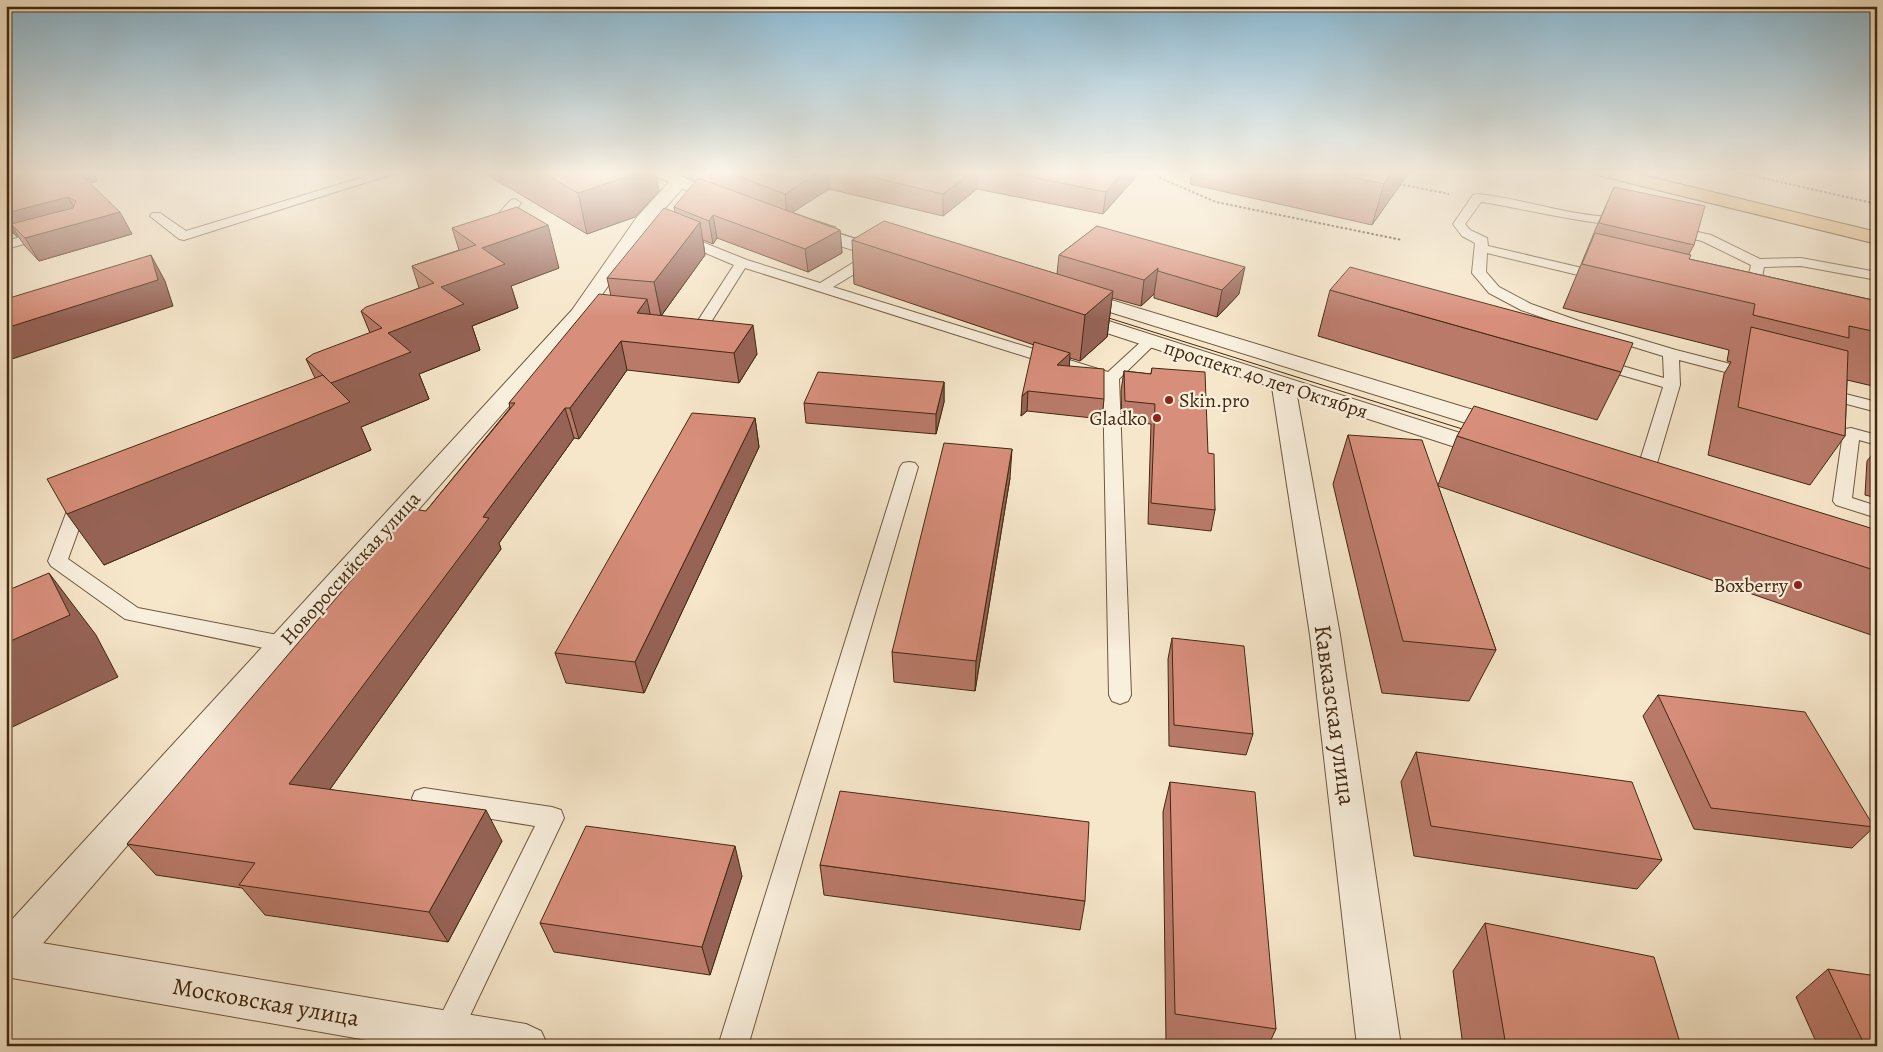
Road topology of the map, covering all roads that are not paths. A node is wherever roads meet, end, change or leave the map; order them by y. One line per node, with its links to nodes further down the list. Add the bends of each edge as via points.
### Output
1 (162, 220): 2 (lane, via 184,236)
2 (237, 220)
3 (499, 220): 17 (lane)
4 (650, 220): 44 (street, Новороссийская улица, via 588,315)
5 (826, 220): 20 (street, via 905,252)
6 (1460, 220): 19 (lane, via 1459,224 1466,232 1482,241)
7 (1607, 220): 11 (lane)
8 (1803, 220): 16 (main road)
9 (1856, 220): 12 (main road)
10 (781, 222): 20 (street)
11 (1640, 223)
12 (1877, 225)
13 (1658, 228): 22 (lane, via 1706,238)
14 (63, 230): 18 (lane)
15 (670, 233): 21 (lane)
16 (1877, 238)
17 (481, 240)
18 (6, 245)
19 (1482, 248): 24 (lane); 29 (lane, via 1479,272 1494,290 1550,316)
20 (880, 252): 25 (lane)
21 (742, 263): 25 (lane); 27 (lane, via 701,327)
22 (1758, 263): 23 (lane, via 1801,262); 26 (lane, via 1749,305 1744,312)
23 (1877, 276)
24 (1618, 281)
25 (822, 288): 32 (lane)
26 (1754, 314)
27 (673, 324)
28 (1150, 341): 32 (lane); 33 (street, проспект 40 лет Октября); 37 (street, проспект 40 лет Октября, via 1055,300)
29 (1671, 353): 31 (lane); 34 (lane)
30 (1586, 361): 34 (lane)
31 (1765, 377)
32 (1112, 378): 45 (lane)
33 (1283, 385): 39 (street, проспект 40 лет Октября); 51 (street, Кавказская улица, via 1325,635)
34 (1672, 385): 41 (lane)
35 (1811, 390): 36 (lane)
36 (1877, 407)
37 (1524, 433)
38 (1877, 440): 43 (lane, via 1852,433 1842,501)
39 (1508, 456)
40 (909, 467): 50 (lane)
41 (1646, 470)
42 (104, 498): 44 (lane, via 77,508 58,561 132,614)
43 (1877, 512)
44 (282, 644): 47 (street, Новороссийская улица)
45 (1120, 695)
46 (424, 798): 48 (lane, via 552,818)
47 (6, 957): 48 (street, Московская улица)
48 (447, 1033): 49 (street, Московская улица)
49 (526, 1046)
50 (733, 1046)
51 (1380, 1046)

